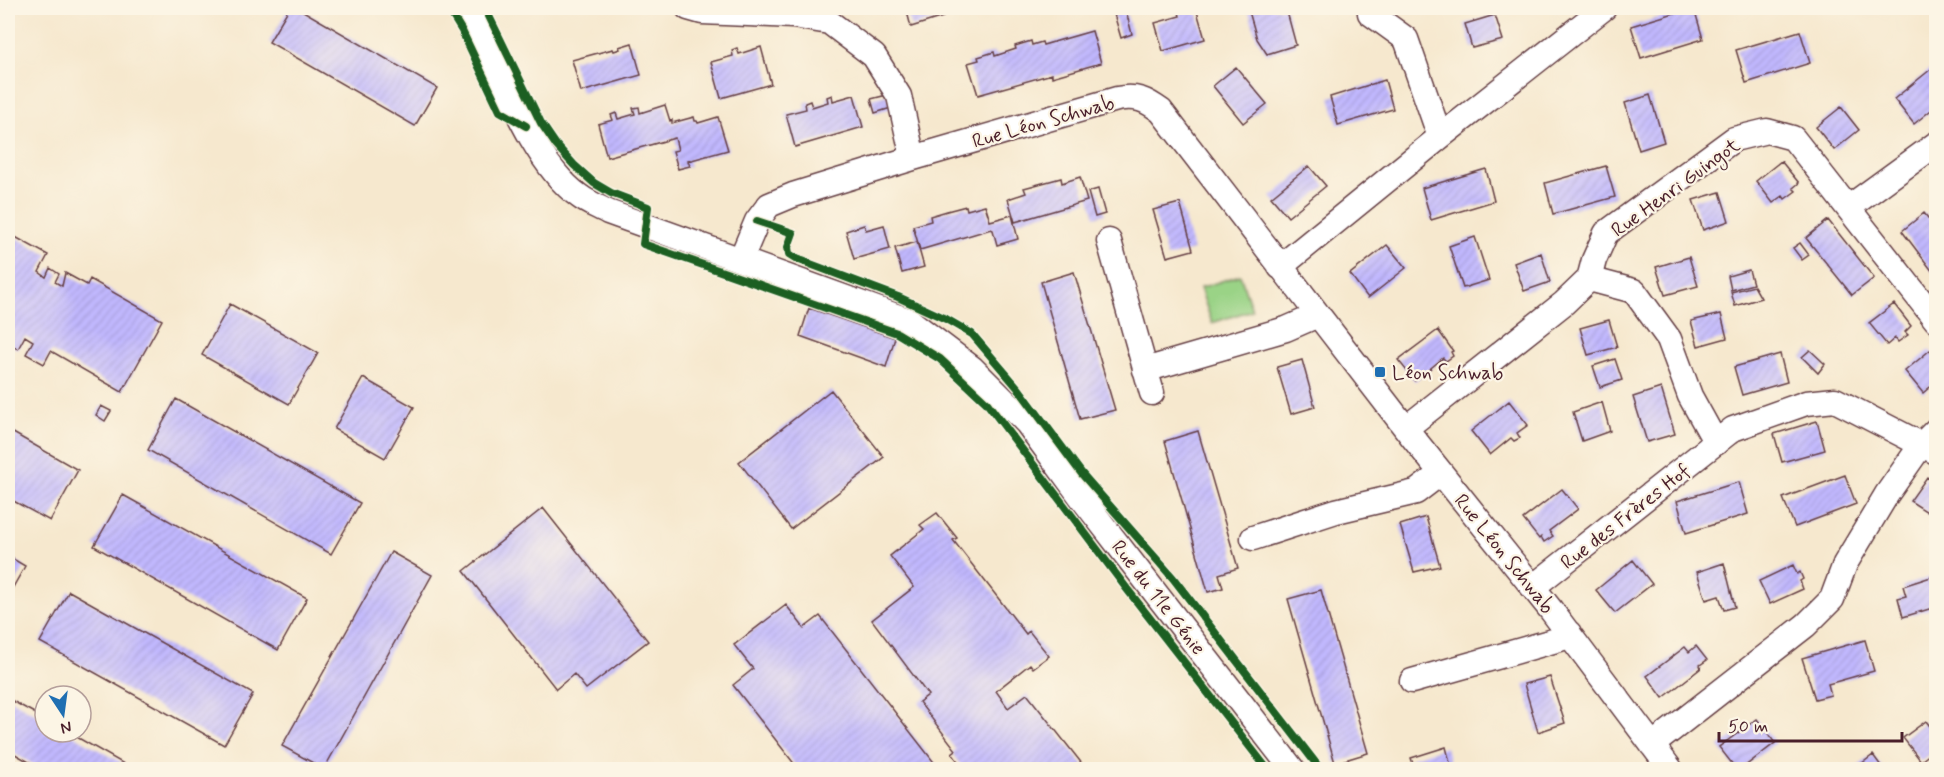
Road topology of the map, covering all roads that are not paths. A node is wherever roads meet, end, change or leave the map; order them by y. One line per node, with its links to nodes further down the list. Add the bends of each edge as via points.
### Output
1 (468, 8): 10 (street, Rue du 11e Génie, via 526,126 554,172 579,196 608,212)
2 (688, 8): 7 (street, via 830,22 874,56 899,96)
3 (1604, 8): 5 (street)
4 (1371, 13): 5 (street, via 1406,39)
5 (1440, 137): 11 (street)
6 (1936, 144): 8 (street)
7 (912, 158): 10 (street, Rue Léon Schwab, via 769,205 757,221); 11 (street, Rue Léon Schwab, via 1128,96 1145,99 1161,111)
8 (1848, 208): 12 (street, Rue Henri Guingot, via 1793,138 1767,130 1734,139 1606,233); 14 (street, Rue Henri Guingot)
9 (1109, 241): 15 (street)
10 (741, 259): 26 (street, Rue du 11e Génie, via 910,321 972,368 1027,423)
11 (1281, 267): 13 (street, Rue Léon Schwab)
12 (1588, 279): 17 (street, Rue Henri Guingot, via 1564,303); 19 (street, via 1634,291 1669,339 1690,396)
13 (1318, 315): 15 (street, via 1286,329); 17 (street, Rue Léon Schwab)
14 (1936, 320)
15 (1145, 370): 16 (street)
16 (1152, 393)
17 (1406, 428): 20 (street, Rue Léon Schwab)
18 (1932, 442): 19 (street, Rue des Frères Hof, via 1835,400 1806,404 1744,425); 25 (street, via 1887,494 1845,564 1832,599 1806,625)
19 (1716, 443): 22 (street, Rue des Frères Hof)
20 (1441, 472): 21 (street, via 1416,492); 22 (street, Rue Léon Schwab)
21 (1254, 538)
22 (1533, 587): 23 (street, Rue Léon Schwab)
23 (1569, 633): 24 (street, Rue Léon Schwab, via 1560,639); 25 (street, Rue Léon Schwab)
24 (1412, 681)
25 (1652, 745): 27 (street, Rue Léon Schwab)
26 (1293, 770)
27 (1671, 770)

